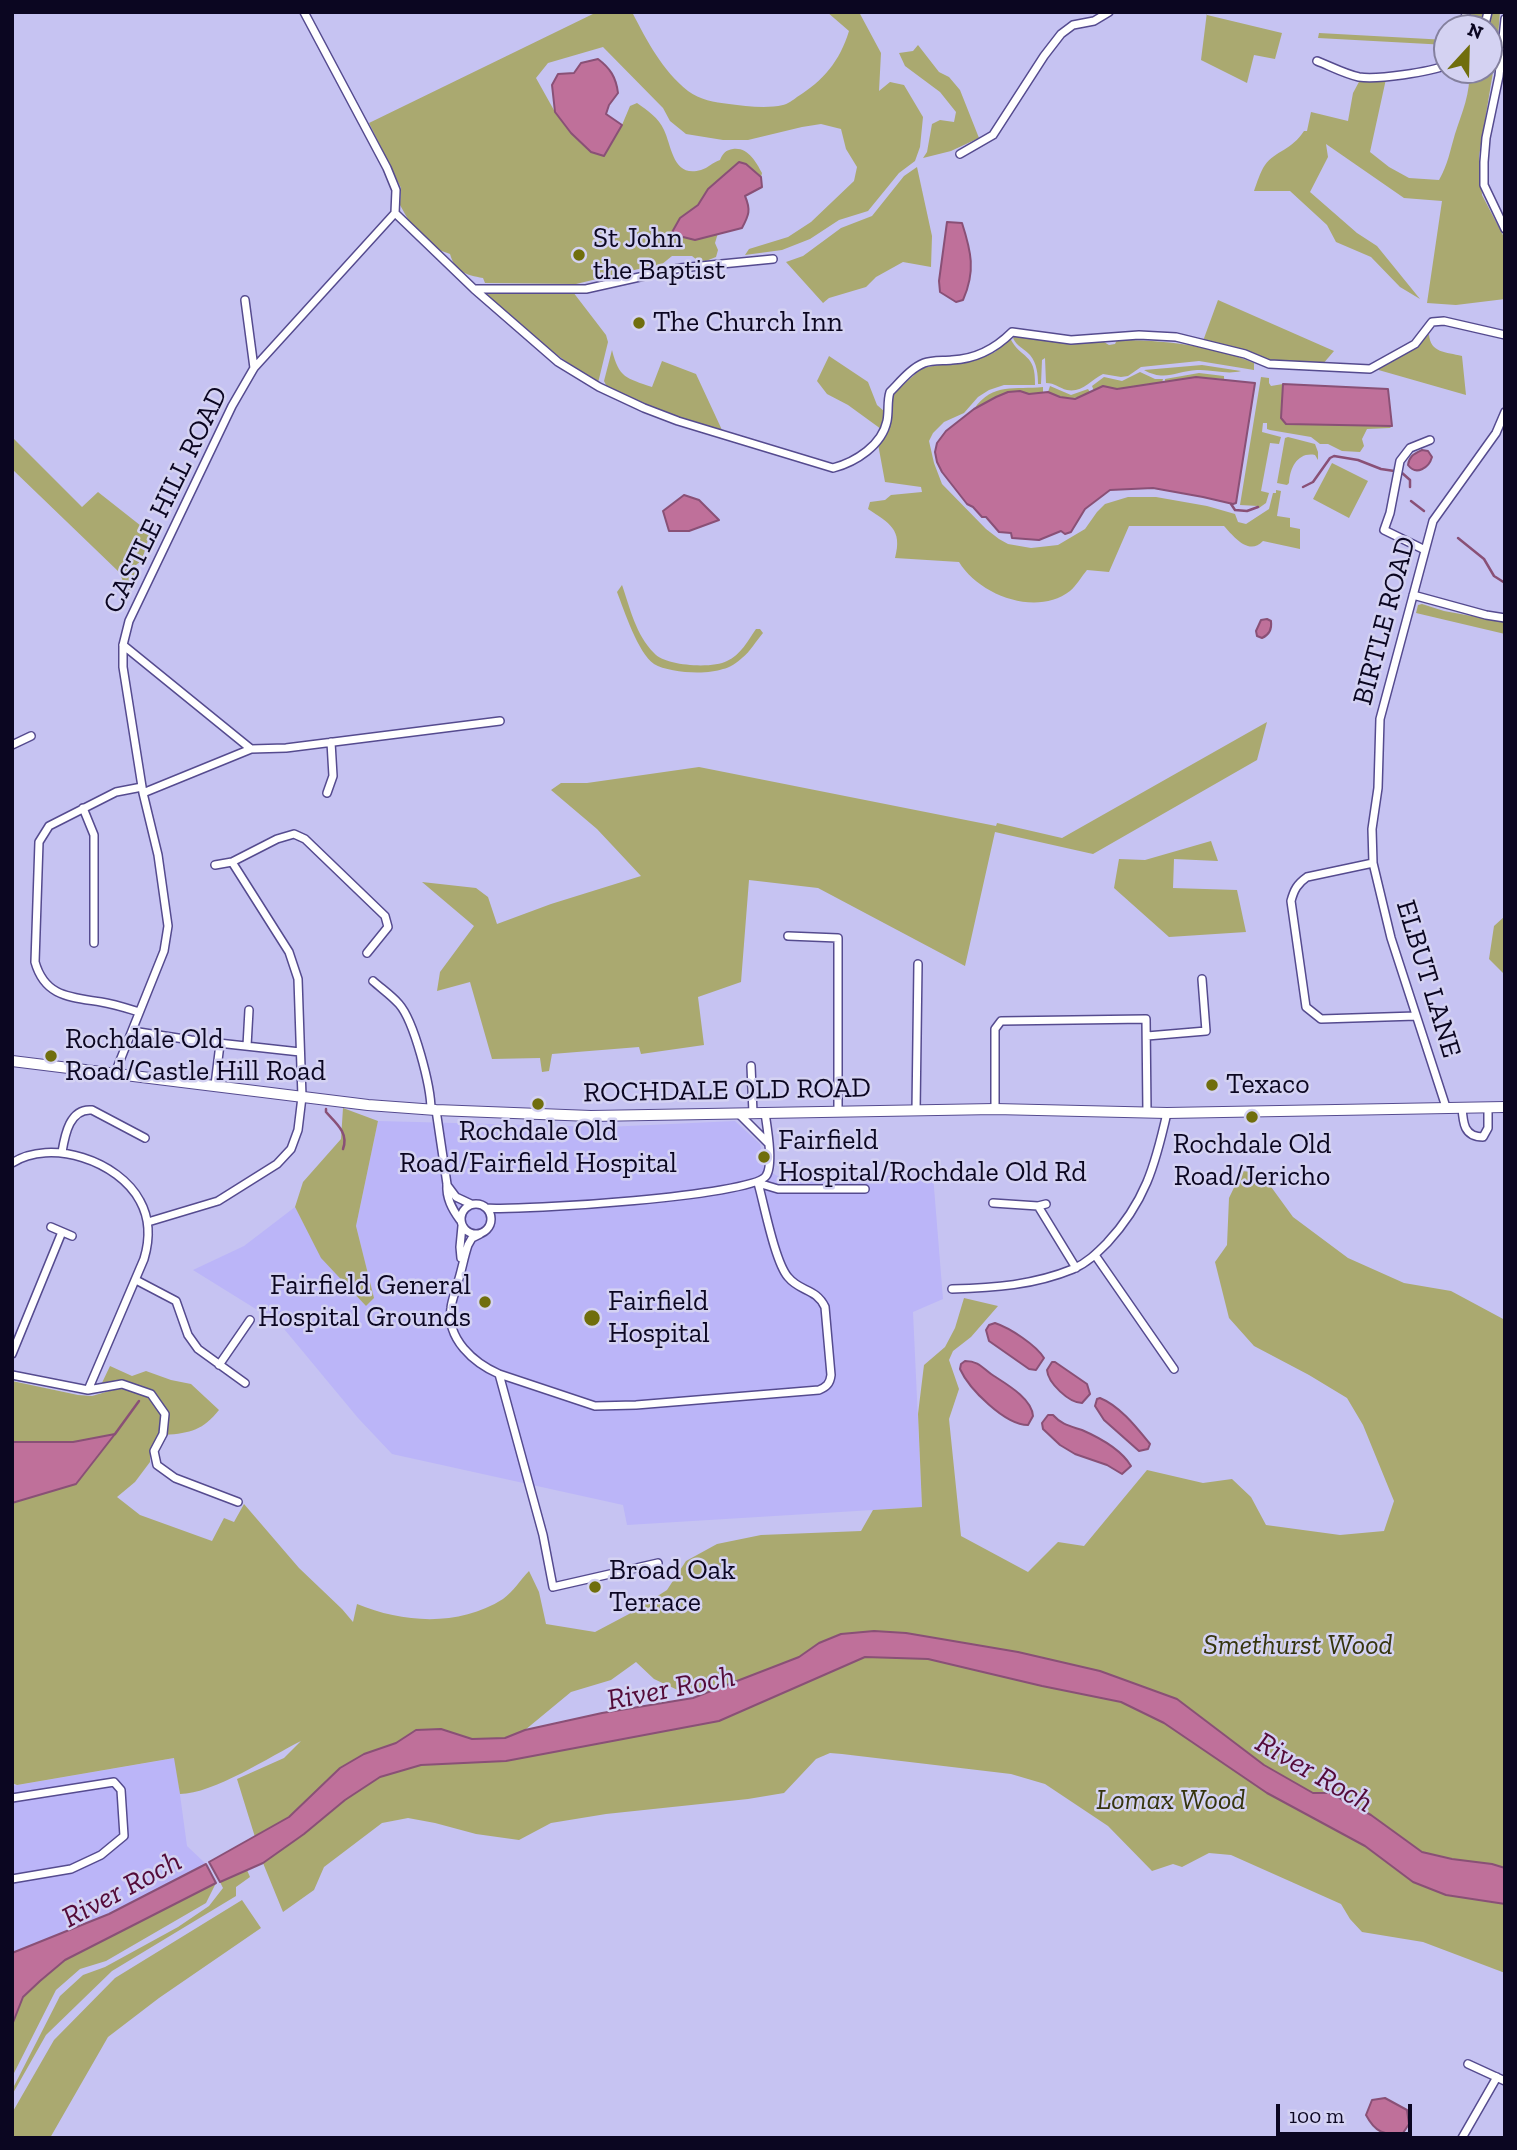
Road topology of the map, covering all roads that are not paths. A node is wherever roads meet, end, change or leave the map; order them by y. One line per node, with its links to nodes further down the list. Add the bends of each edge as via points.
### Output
1 (304, 12): 7 (street, via 387,168 396,190)
2 (1109, 12): 6 (street, via 1061,34 993,135)
3 (1505, 19): 8 (street, via 1484,162 1484,185)
4 (1317, 61): 5 (street, via 1360,77)
5 (1433, 70)
6 (960, 154)
7 (395, 213): 10 (street); 13 (street, CASTLE HILL ROAD)
8 (1505, 229)
9 (773, 259): 10 (street, via 680,268 586,289)
10 (474, 289): 12 (street, via 558,362 599,387 678,421 833,468 850,463 877,441 887,421 890,392 914,369 925,362 986,353 1012,332 1071,340 1176,337 1269,364 1370,369 1415,344 1432,322)
11 (245, 300): 13 (street)
12 (1505, 335)
13 (254, 368): 19 (street, CASTLE HILL ROAD, via 129,621)
14 (1505, 412): 16 (street, BIRTLE ROAD, via 1496,433 1433,521)
15 (1430, 440): 16 (street, via 1410,448 1398,465 1384,530)
16 (1425, 550): 17 (street, BIRTLE ROAD)
17 (1413, 595): 18 (street); 29 (street, BIRTLE ROAD, via 1380,719)
18 (1505, 618)
19 (123, 645): 24 (street); 25 (street, CASTLE HILL ROAD)
20 (500, 721): 22 (street)
21 (31, 736): 23 (street)
22 (331, 742): 24 (street); 26 (street, via 333,776)
23 (12, 744)
24 (251, 749): 25 (street)
25 (143, 790): 27 (street, via 116,792); 38 (street, CASTLE HILL ROAD, via 168,926 164,951)
26 (327, 793)
27 (83, 808): 32 (street, via 94,835); 38 (street, via 49,826 39,842 35,962 38,972 63,996)
28 (232, 862): 30 (street); 33 (street, via 277,839 295,835 305,839 386,916 388,927); 44 (street, via 289,952 298,979)
29 (1373, 863): 39 (street, ELBUT LANE); 39 (street, via 1307,877 1293,893 1306,1006 1321,1019)
30 (215, 865)
31 (788, 936): 57 (street, via 838,939)
32 (94, 943)
33 (367, 953)
34 (918, 964): 56 (street)
35 (1202, 979): 41 (street, via 1206,1031)
36 (373, 981): 55 (street, via 400,1005 413,1027)
37 (249, 1010): 43 (street, via 244,1024)
38 (139, 1012): 40 (street, CASTLE HILL ROAD)
39 (1416, 1016): 50 (street, ELBUT LANE)
40 (132, 1031): 42 (street); 47 (street, CASTLE HILL ROAD)
41 (1147, 1036): 54 (street, via 1146,1019 1001,1021 995,1029); 60 (street)
42 (220, 1044): 43 (street); 48 (street)
43 (247, 1046): 44 (street)
44 (300, 1052): 49 (street)
45 (12, 1061): 47 (main road, ROCHDALE OLD ROAD)
46 (751, 1066): 58 (street)
47 (115, 1073): 48 (main road, ROCHDALE OLD ROAD)
48 (215, 1085): 49 (main road, ROCHDALE OLD ROAD)
49 (302, 1097): 55 (main road, ROCHDALE OLD ROAD); 73 (street, via 291,1149 277,1164 218,1201)
50 (1446, 1107): 51 (main road, ROCHDALE OLD ROAD); 61 (main road, ROCHDALE OLD ROAD)
51 (1462, 1107): 53 (main road, ROCHDALE OLD ROAD); 53 (street, via 1464,1126 1479,1138 1488,1128)
52 (1505, 1107): 53 (main road, ROCHDALE OLD ROAD)
53 (1488, 1108)
54 (995, 1109): 56 (main road, ROCHDALE OLD ROAD); 60 (main road, ROCHDALE OLD ROAD)
55 (433, 1110): 62 (main road, ROCHDALE OLD ROAD, via 591,1116); 68 (street)
56 (916, 1111): 57 (main road, ROCHDALE OLD ROAD)
57 (838, 1112): 59 (main road, ROCHDALE OLD ROAD)
58 (753, 1113): 59 (main road, ROCHDALE OLD ROAD); 62 (main road, ROCHDALE OLD ROAD)
59 (765, 1113): 64 (street)
60 (1147, 1113): 61 (main road, ROCHDALE OLD ROAD)
61 (1167, 1113): 79 (street, via 1143,1196 1124,1225)
62 (738, 1114): 64 (street)
63 (145, 1138): 65 (street, via 83,1109 74,1115)
64 (768, 1143): 67 (street, via 769,1169)
65 (62, 1152): 66 (street, via 44,1152); 73 (street, via 121,1178 136,1194)
66 (12, 1163)
67 (758, 1183): 69 (street, via 778,1189); 72 (street, via 589,1205); 85 (street, via 784,1271 795,1284)
68 (447, 1184): 71 (street); 74 (street, via 448,1199)
69 (864, 1189)
70 (993, 1203): 80 (street, via 1042,1205)
71 (471, 1204): 72 (street); 74 (street, via 463,1210)
72 (487, 1208): 77 (street, via 491,1222)
73 (148, 1222): 82 (street, via 148,1247)
74 (461, 1223): 77 (street, via 469,1233); 81 (street)
75 (51, 1227): 76 (street)
76 (62, 1231): 78 (street); 87 (street)
77 (480, 1234): 81 (street, via 468,1245)
78 (72, 1236)
79 (1095, 1255): 80 (street); 89 (street)
80 (1076, 1268): 84 (street, via 1039,1280)
81 (461, 1270): 90 (street, via 450,1311 454,1333 469,1354)
82 (136, 1279): 88 (street, via 176,1301 188,1335); 93 (street)
83 (819, 1286): 85 (street)
84 (952, 1289)
85 (816, 1294): 90 (street, via 825,1307 831,1376 819,1390 595,1406)
86 (250, 1320): 88 (street)
87 (12, 1354)
88 (219, 1365): 92 (street)
89 (1174, 1369)
90 (499, 1374): 95 (street, via 554,1587)
91 (12, 1375): 93 (street)
92 (245, 1383)
93 (88, 1390): 94 (street, via 122,1384 150,1394 165,1414 163,1434 154,1451 157,1465 175,1478)
94 (238, 1502)
95 (658, 1563)
96 (12, 1798): 97 (street, via 114,1782 121,1790 124,1836 101,1855 71,1869)
97 (12, 1879)
98 (1468, 2064): 99 (street)
99 (1501, 2079): 100 (street)
100 (1462, 2138)

